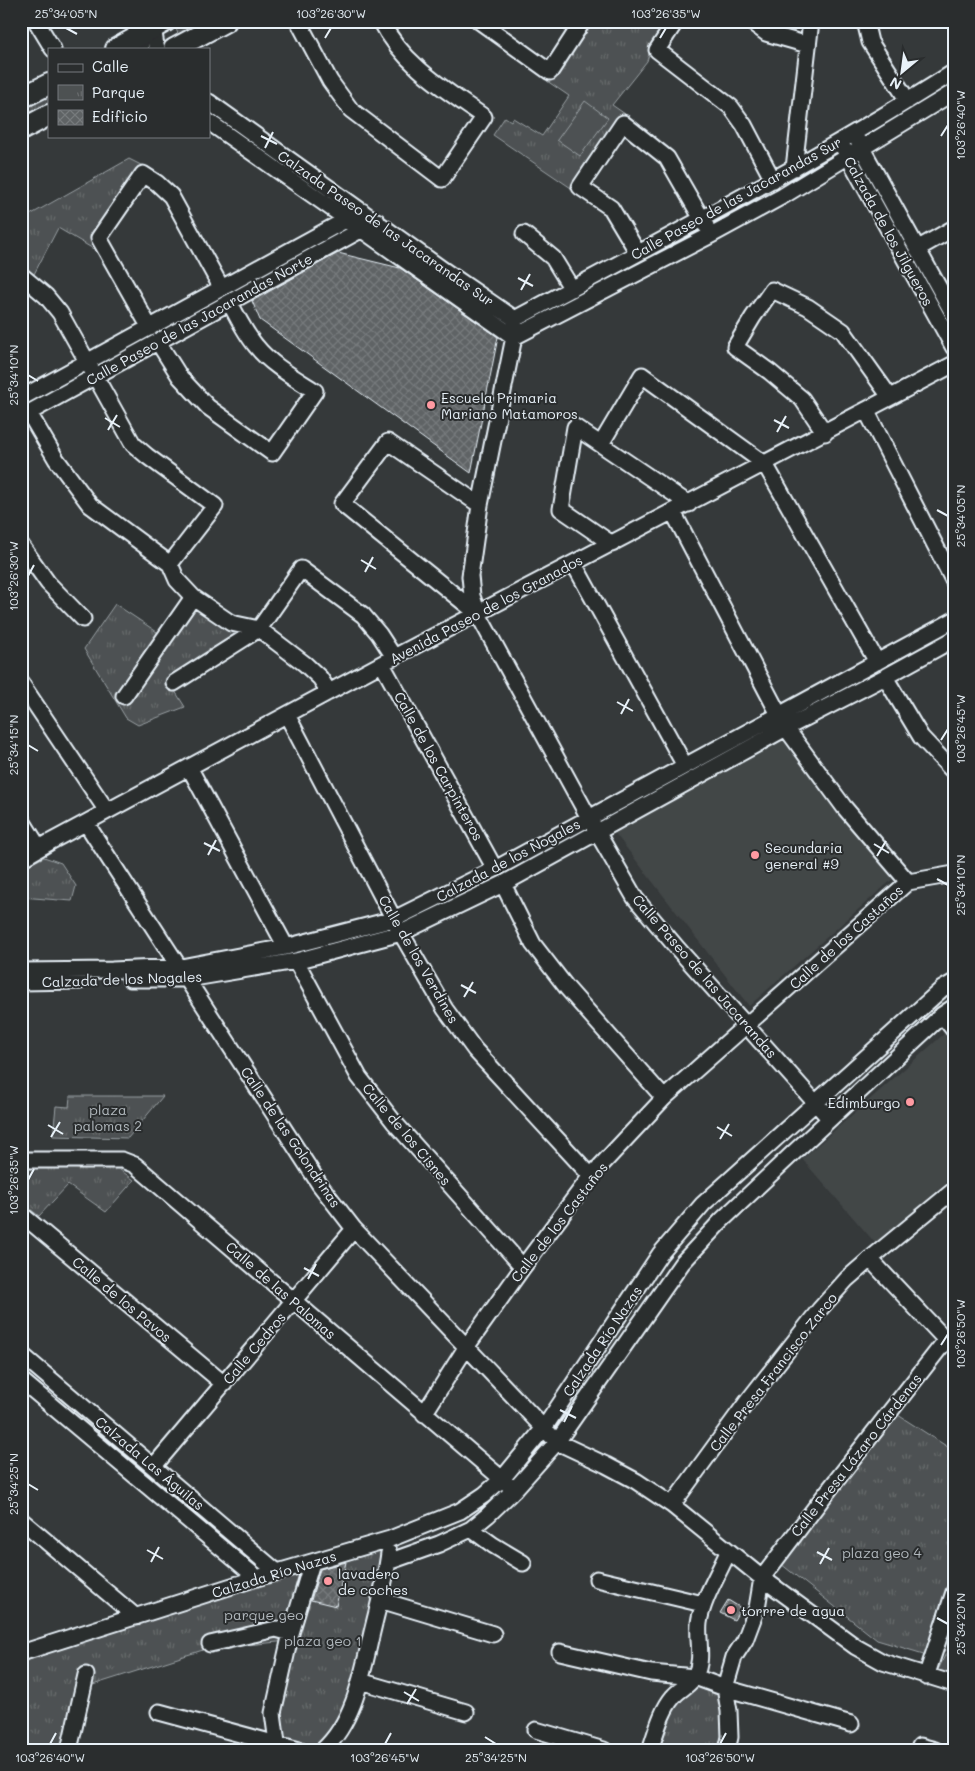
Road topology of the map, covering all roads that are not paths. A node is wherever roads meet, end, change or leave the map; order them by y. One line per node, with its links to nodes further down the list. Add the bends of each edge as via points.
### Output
1 (36, 21): 13 (street)
2 (226, 21): 16 (main road)
3 (298, 21): 4 (street, via 330,81 351,110 442,179 484,117 419,70 400,51)
4 (381, 21)
5 (479, 21): 6 (street, via 550,72)
6 (583, 21)
7 (676, 21): 31 (street, via 657,50 731,107)
8 (750, 21): 12 (street, via 766,33)
9 (811, 21): 12 (street)
10 (865, 21): 21 (street, via 870,42)
11 (147, 29): 14 (main road); 15 (street)
12 (808, 45): 30 (street)
13 (52, 48)
14 (118, 48)
15 (157, 48)
16 (176, 48)
17 (954, 72): 21 (street, Calle Paseo de las Jacarandas Sur)
18 (48, 84): 20 (main road)
19 (954, 92): 28 (street, Calle Paseo de las Jacarandas Sur)
20 (21, 98)
21 (908, 101): 26 (street, Calle Paseo de las Jacarandas Sur)
22 (210, 103): 32 (street, Calzada Paseo de las Jacarandas Sur)
23 (48, 116): 25 (main road)
24 (210, 123): 34 (street, Calzada Paseo de las Jacarandas Sur)
25 (21, 130)
26 (854, 133): 27 (street, Calle Paseo de las Jacarandas Sur); 28 (street, Calzada de los Jilgueros)
27 (840, 141): 29 (street, Calzada de los Jilgueros); 30 (street, Calle Paseo de las Jacarandas Sur)
28 (862, 148): 29 (street, Calle Paseo de las Jacarandas Sur); 40 (street, Calzada de los Jilgueros)
29 (848, 157): 39 (street, Calle Paseo de las Jacarandas Sur); 51 (street, Calzada de los Jilgueros)
30 (794, 168): 31 (street, Calle Paseo de las Jacarandas Sur)
31 (773, 180): 33 (street, Calle Paseo de las Jacarandas Sur)
32 (362, 211): 34 (street, Calle Paseo de las Jacarandas Norte); 35 (street, Calzada Paseo de las Jacarandas Sur)
33 (702, 218): 39 (street); 41 (street, Calle Paseo de las Jacarandas Sur); 41 (street, via 667,158 624,124 580,187 611,208)
34 (347, 219): 37 (street, Calzada Paseo de las Jacarandas Sur); 43 (street, Calle Paseo de las Jacarandas Norte)
35 (377, 221): 37 (street, Calle Paseo de las Jacarandas Norte); 47 (street, Calzada Paseo de las Jacarandas Sur)
36 (954, 228): 40 (street)
37 (362, 230): 45 (street, Calle Paseo de las Jacarandas Norte); 49 (street, Calzada Paseo de las Jacarandas Sur)
38 (524, 234): 44 (street, via 553,258)
39 (711, 235): 49 (street, Calle Paseo de las Jacarandas Sur)
40 (917, 249): 46 (street, Calzada de los Jilgueros)
41 (638, 253): 44 (street, Calle Paseo de las Jacarandas Sur)
42 (21, 275): 52 (street, via 60,313)
43 (221, 287): 48 (street, Calle Paseo de las Jacarandas Norte); 48 (street, via 171,196 143,174 99,238)
44 (572, 289): 47 (street, Calle Paseo de las Jacarandas Sur)
45 (230, 303): 50 (street, Calle Paseo de las Jacarandas Norte); 50 (street, via 257,347 315,392 272,453 208,407 180,377)
46 (954, 316)
47 (515, 319): 49 (street, Calle Paseo de las Jacarandas)
48 (150, 328): 52 (street, Calle Paseo de las Jacarandas Norte)
49 (514, 337): 62 (street, Calle Paseo de las Jacarandas)
50 (158, 342): 54 (street, Calle Paseo de las Jacarandas Norte)
51 (954, 348)
52 (88, 362): 54 (street); 56 (street, Calle Paseo de las Jacarandas Norte)
53 (954, 364): 55 (street, Avenida Paseo de los Granados)
54 (96, 376): 58 (street, Calle Paseo de las Jacarandas Norte); 67 (street, via 133,444 215,506)
55 (890, 397): 57 (street, Avenida Paseo de los Granados); 59 (street, via 843,331 808,307 772,290 735,347 802,399)
56 (21, 398)
57 (866, 410): 59 (street, Avenida Paseo de los Granados); 69 (street)
58 (25, 415): 67 (street, via 90,505)
59 (825, 433): 61 (street, Avenida Paseo de los Granados)
60 (600, 444): 61 (street, via 642,374); 63 (street); 66 (street, via 575,427 561,509)
61 (765, 464): 63 (street, Avenida Paseo de los Granados); 77 (street)
62 (480, 504): 71 (street, Calle Paseo de las Jacarandas, via 470,576); 71 (street, via 388,442 342,504)
63 (688, 504): 64 (street, Avenida Paseo de los Granados)
64 (673, 512): 66 (street, Avenida Paseo de los Granados); 84 (street)
65 (21, 544): 72 (street, via 48,582)
66 (612, 544): 68 (street, Avenida Paseo de los Granados)
67 (170, 564): 70 (street, via 178,580)
68 (574, 564): 71 (street, Avenida Paseo de los Granados); 85 (street)
69 (954, 582)
70 (193, 597): 74 (street, via 231,623); 82 (street)
71 (478, 614): 76 (street, Avenida Paseo de los Granados); 89 (street, Calle Paseo de las Jacarandas)
72 (83, 619)
73 (954, 620): 77 (street, Calzada de los Nogales)
74 (259, 629): 76 (street, Calle de los Carpinteros, via 301,569 363,615 379,634); 80 (street); 81 (street, via 305,664)
75 (954, 639): 78 (street, Calzada de los Nogales)
76 (388, 660): 81 (street, Avenida Paseo de los Granados); 95 (street, Calle de los Carpinteros)
77 (877, 662): 84 (street, Calzada de los Nogales)
78 (885, 677): 84 (street, Calzada de los Nogales); 87 (street, via 922,736)
79 (21, 682): 88 (street)
80 (174, 682)
81 (329, 692): 83 (street, Avenida Paseo de los Granados)
82 (124, 696)
83 (287, 715): 86 (street, Avenida Paseo de los Granados); 99 (street, Calle de los Verdines)
84 (783, 722): 85 (street, Calzada de los Nogales); 92 (street, Calzada de los Nogales); 97 (street, via 844,807)
85 (685, 766): 89 (street, Calzada de los Nogales)
86 (190, 767): 88 (street, Avenida Paseo de los Granados); 101 (street)
87 (954, 772)
88 (107, 812): 91 (street, Avenida Paseo de los Granados)
89 (589, 818): 92 (street, Calle Paseo de las Jacarandas); 95 (street, Calzada de los Nogales)
90 (21, 819): 93 (street)
91 (86, 823): 93 (street, Avenida Paseo de los Granados); 104 (street, Calle de las Golondrinas)
92 (597, 832): 98 (street, Calzada de los Nogales); 109 (street, Calle Paseo de las Jacarandas, via 636,898)
93 (39, 848): 94 (street, Avenida Paseo de los Granados)
94 (21, 859)
95 (495, 869): 99 (street, Calzada de los Nogales)
96 (954, 874): 97 (street, Calle de los Castaños)
97 (908, 882): 109 (street, Calle de los Castaños)
98 (503, 884): 100 (street, Calzada de los Nogales); 111 (street, via 533,944 561,981)
99 (394, 919): 100 (street, Calle de los Verdines); 101 (street, Calzada de los Nogales)
100 (401, 933): 102 (street, Calzada de los Nogales); 115 (street, Calle de los Verdines, via 445,1009 475,1050)
101 (286, 947): 104 (street, Calzada de los Nogales)
102 (296, 961): 104 (street, Calzada de los Nogales); 120 (street, Calle de los Cisnes, via 359,1078)
103 (21, 971): 105 (street, Calzada de los Nogales)
104 (184, 973): 105 (street, Calzada de los Nogales); 118 (street, Calle de las Golondrinas, via 320,1185)
105 (113, 975): 106 (street, Calzada de los Nogales)
106 (21, 982)
107 (954, 982): 112 (street, Calzada Río Nazas, via 942,989)
108 (948, 1011): 110 (street); 113 (street, Calzada Río Nazas)
109 (747, 1026): 111 (street, Calle de los Castaños); 112 (street, Calle Paseo de las Jacarandas)
110 (954, 1030)
111 (664, 1098): 115 (street, Calle de los Castaños)
112 (815, 1103): 113 (street, Calle Paseo de las Jacarandas); 128 (street, Calzada Río Nazas, via 703,1204 660,1254)
113 (830, 1118): 129 (street, Calzada Río Nazas, via 721,1221 682,1263)
114 (21, 1160): 121 (street, Calle de las Palomas, via 122,1160 130,1163)
115 (591, 1176): 120 (street, Calle de los Castaños)
116 (954, 1190): 119 (street, Calle Presa Francisco Zarco)
117 (21, 1214): 126 (street, Calle de los Pavos)
118 (354, 1229): 121 (street, Calle Cedros); 123 (street, Calle de las Golondrinas)
119 (870, 1259): 122 (street); 133 (street, Calle Presa Francisco Zarco, via 820,1309 747,1402)
120 (523, 1267): 123 (street, Calle de los Castaños)
121 (295, 1301): 126 (street, Calle Cedros); 127 (street, Calle de las Palomas)
122 (950, 1338): 143 (street, Calle Presa Lázaro Cárdenas)
123 (467, 1346): 127 (street, Calle de los Castaños); 128 (street, Calle de las Golondrinas)
124 (21, 1354): 130 (street, Calzada Las Águilas)
125 (21, 1380): 142 (street, Calzada Las Águilas)
126 (224, 1384): 130 (street, Calle Cedros)
127 (424, 1414): 131 (street, Calle de las Palomas)
128 (544, 1428): 129 (street, Calle de las Golondrinas); 131 (street, Calzada Río Nazas)
129 (557, 1442): 132 (street, Calzada Río Nazas); 133 (street, via 621,1473)
130 (154, 1466): 141 (street, Calzada Las Águilas)
131 (502, 1479): 132 (street, Calle de las Palomas); 136 (street, Calzada Río Nazas, via 460,1511)
132 (514, 1490): 135 (street, Calzada Río Nazas)
133 (672, 1506): 137 (street)
134 (21, 1520): 148 (street)
135 (471, 1529): 139 (street, Calzada Río Nazas); 140 (street)
136 (390, 1539): 138 (street, Calzada Río Nazas); 139 (street)
137 (728, 1552): 143 (street); 147 (street)
138 (312, 1562): 141 (street, Calzada Río Nazas); 149 (street)
139 (388, 1562): 146 (street)
140 (523, 1563)
141 (277, 1572): 142 (street, Calzada Río Nazas)
142 (257, 1578): 148 (street, Calzada Río Nazas)
143 (762, 1578): 156 (street, via 856,1647 883,1662); 159 (street, via 757,1608 745,1640 734,1657)
144 (597, 1579): 147 (street)
145 (953, 1596): 156 (street)
146 (380, 1600): 150 (street); 157 (street)
147 (703, 1604): 155 (street, via 699,1624 700,1660)
148 (136, 1617): 153 (street, Calzada Río Nazas)
149 (291, 1633): 151 (street, via 276,1629); 165 (street, via 273,1713)
150 (493, 1634)
151 (210, 1644)
152 (560, 1652): 155 (street, via 651,1673)
153 (21, 1653)
154 (86, 1675): 166 (street)
155 (695, 1677): 159 (street); 170 (street, via 672,1697)
156 (926, 1677): 158 (street)
157 (360, 1682): 161 (street); 168 (street, via 340,1731)
158 (954, 1684)
159 (725, 1688): 162 (street); 171 (street, via 730,1737)
160 (159, 1712): 165 (street)
161 (466, 1712)
162 (851, 1724)
163 (536, 1730): 169 (street)
164 (920, 1746): 172 (street)
165 (277, 1747): 167 (street)
166 (69, 1750)
167 (299, 1750)
168 (323, 1750)
169 (604, 1750)
170 (650, 1750)
171 (727, 1750)
172 (935, 1750)

